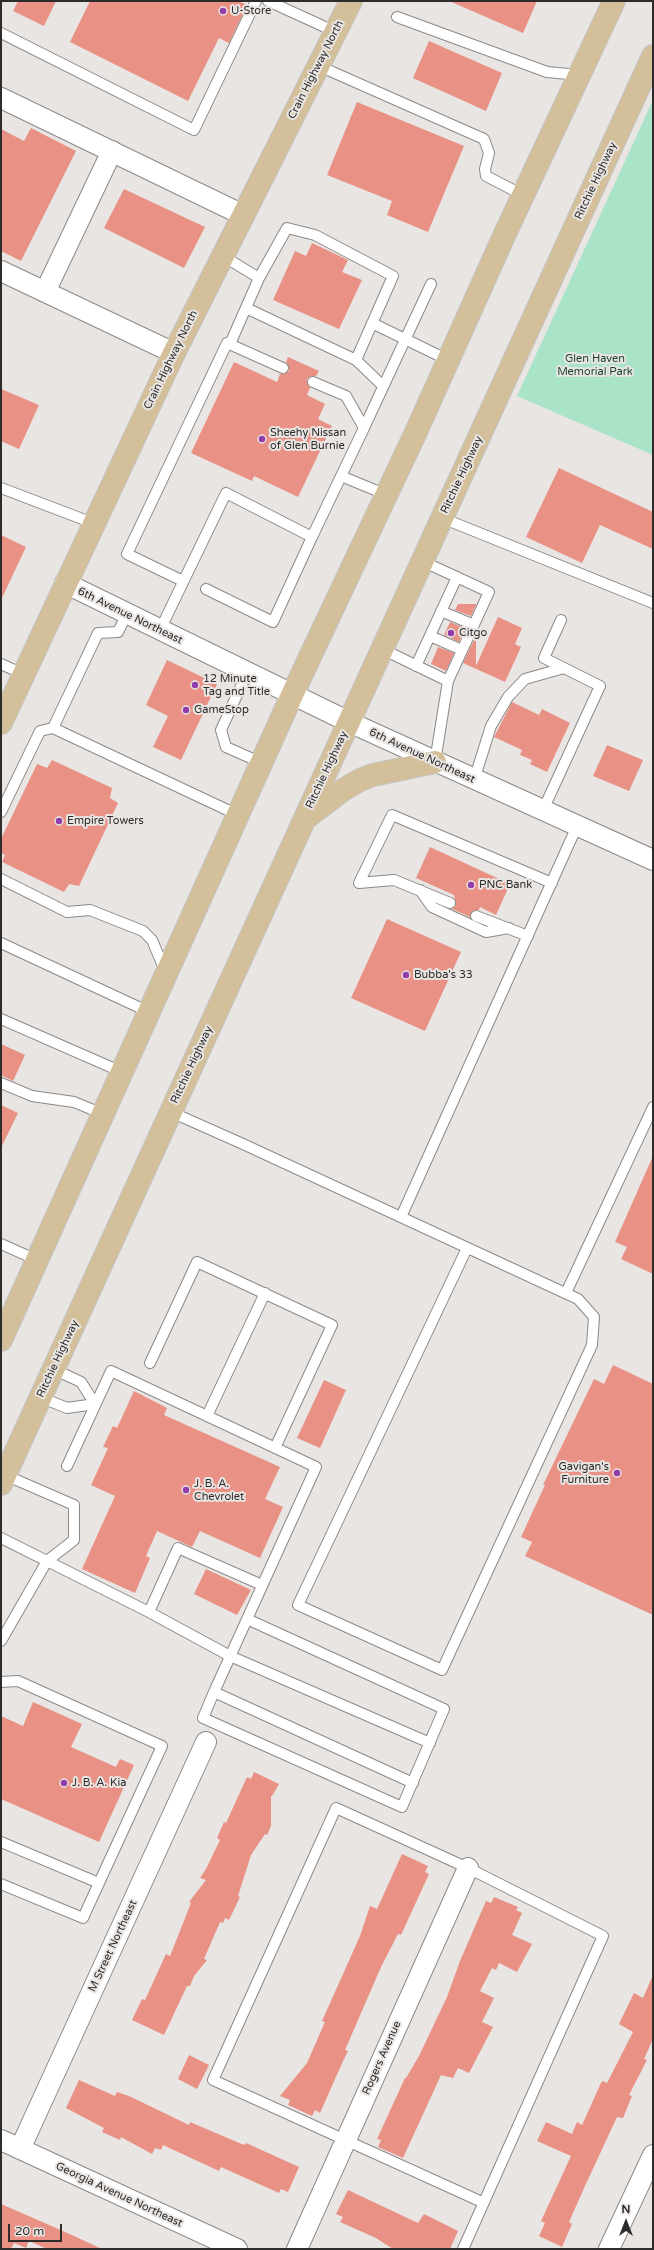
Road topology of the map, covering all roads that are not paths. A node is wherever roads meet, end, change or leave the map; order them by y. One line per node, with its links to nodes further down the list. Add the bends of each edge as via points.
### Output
1 (256, 1): 7 (lane, via 194,130)
2 (268, 1): 6 (lane)
3 (351, 1): 6 (main road, Crain Highway North)
4 (614, 1): 10 (main road)
5 (398, 17): 10 (lane, via 547,72)
6 (336, 32): 9 (main road, Crain Highway North)
7 (1, 33)
8 (653, 56): 34 (main road, Ritchie Highway)
9 (319, 66): 13 (lane, via 484,139 490,153 485,168 486,176); 14 (main road, Crain Highway North)
10 (579, 75): 13 (main road)
11 (1, 98): 12 (street)
12 (112, 152): 14 (street); 19 (street)
13 (524, 195): 26 (main road)
14 (243, 215): 15 (main road, Crain Highway North)
15 (223, 256): 17 (lane); 24 (main road, Crain Highway North)
16 (1, 271): 19 (street)
17 (259, 278): 20 (lane); 21 (lane, via 287,228 315,235 393,276)
18 (430, 284): 22 (lane)
19 (45, 292): 24 (street)
20 (246, 308): 23 (lane); 25 (lane)
21 (372, 323): 22 (lane); 25 (lane)
22 (405, 339): 26 (lane); 29 (lane)
23 (230, 344): 27 (lane); 39 (lane, via 227,343 127,554)
24 (174, 353): 35 (main road, Crain Highway North)
25 (356, 360): 29 (lane)
26 (448, 360): 33 (main road)
27 (283, 368)
28 (313, 382): 30 (lane, via 346,396)
29 (383, 386): 30 (lane)
30 (364, 428): 31 (lane)
31 (341, 476): 33 (lane); 36 (lane)
32 (1, 488): 35 (lane)
33 (387, 495): 57 (main road)
34 (442, 518): 37 (main road, Ritchie Highway); 42 (lane)
35 (93, 523): 40 (main road, Crain Highway North)
36 (312, 537): 39 (lane, via 226,492); 41 (lane, via 273,622)
37 (422, 561): 38 (lane); 49 (main road, Ritchie Highway)
38 (457, 577): 43 (lane); 46 (lane, via 489,592)
39 (184, 581): 47 (lane)
40 (65, 584): 44 (street, 6th Avenue Northeast); 55 (main road, Crain Highway North)
41 (206, 589)
42 (653, 603)
43 (442, 611): 46 (lane); 48 (lane)
44 (127, 614): 47 (street, 6th Avenue Northeast); 60 (lane, via 118,632 98,633)
45 (561, 620): 53 (lane, via 544,658)
46 (474, 625): 50 (lane)
47 (160, 630): 54 (street, 6th Avenue Northeast)
48 (430, 636): 50 (lane); 52 (lane)
49 (382, 649): 52 (lane); 58 (main road, Ritchie Highway)
50 (462, 650): 56 (lane)
51 (1, 664): 55 (lane)
52 (416, 666): 56 (lane)
53 (564, 668): 63 (lane, via 525,679 508,697 491,726); 64 (lane, via 600,686)
54 (247, 673): 57 (street, 6th Avenue Northeast); 62 (lane, via 221,730 226,747)
55 (24, 674): 59 (main road, Crain Highway North)
56 (448, 681): 61 (lane)
57 (292, 695): 58 (street, 6th Avenue Northeast); 62 (main road)
58 (349, 722): 61 (street, 6th Avenue Northeast); 67 (main road, Ritchie Highway)
59 (1, 723)
60 (53, 728): 65 (lane, via 40,731); 66 (lane)
61 (435, 762): 63 (street, 6th Avenue Northeast); 67 (main road, via 360,780 342,790)
62 (262, 763): 66 (main road)
63 (474, 780): 64 (street, 6th Avenue Northeast)
64 (543, 810): 68 (street, 6th Avenue Northeast)
65 (1, 812)
66 (238, 815): 78 (main road)
67 (304, 820): 84 (main road, Ritchie Highway)
68 (578, 826): 69 (street, 6th Avenue Northeast); 71 (lane)
69 (653, 860)
70 (1, 879): 78 (lane, via 67,912 90,910 143,930 152,940)
71 (552, 883): 72 (lane, via 392,815 359,883 394,880); 76 (lane)
72 (420, 890): 73 (lane); 75 (lane, via 432,908 486,932)
73 (450, 903)
74 (476, 916): 75 (lane)
75 (509, 928): 76 (lane)
76 (528, 936): 86 (lane)
77 (1, 942): 79 (lane)
78 (166, 974): 79 (main road)
79 (149, 1012): 81 (main road)
80 (1, 1019): 81 (lane)
81 (122, 1072): 85 (main road)
82 (1, 1083): 85 (lane, via 32,1096 74,1102)
83 (653, 1108): 91 (lane)
84 (171, 1112): 86 (lane); 94 (main road, Ritchie Highway)
85 (103, 1114): 89 (main road)
86 (400, 1217): 88 (lane)
87 (1, 1244): 89 (lane)
88 (467, 1248): 91 (lane); 91 (lane, via 298,1605 442,1670 592,1345 594,1317 578,1299)
89 (37, 1260): 92 (main road)
90 (265, 1293): 93 (lane, via 197,1262); 97 (lane); 98 (lane, via 332,1324)
91 (566, 1293)
92 (1, 1340)
93 (150, 1363)
94 (53, 1369): 95 (main road, Ritchie Highway); 96 (lane, via 82,1382)
95 (40, 1397): 96 (lane, via 67,1408); 100 (main road, Ritchie Highway)
96 (95, 1404): 97 (lane, via 111,1371); 99 (lane)
97 (207, 1416): 98 (lane)
98 (275, 1448): 103 (lane, via 316,1467)
99 (67, 1466)
100 (3, 1479): 102 (lane, via 74,1505 74,1540)
101 (1, 1538): 102 (lane)
102 (48, 1561): 104 (lane); 106 (lane)
103 (262, 1585): 104 (lane, via 178,1548); 105 (lane)
104 (149, 1612): 107 (lane)
105 (247, 1620): 107 (lane); 111 (lane, via 444,1709)
106 (1, 1642)
107 (230, 1656): 109 (lane); 111 (lane)
108 (1, 1682): 115 (lane, via 18,1681 162,1746)
109 (214, 1692): 112 (lane); 112 (lane, via 203,1718 402,1807)
110 (206, 1742): 119 (street, M Street Northeast)
111 (430, 1743): 112 (lane)
112 (413, 1783)
113 (1, 1842): 115 (lane)
114 (468, 1868): 118 (street, Rogers Avenue); 118 (lane, via 336,1808 216,2073 213,2080); 121 (lane, via 603,1936)
115 (99, 1883): 116 (lane, via 83,1918)
116 (1, 1884)
117 (1, 2140): 119 (street, Georgia Avenue Northeast)
118 (345, 2140): 121 (lane); 123 (street, Rogers Avenue)
119 (20, 2149): 122 (street, Georgia Avenue Northeast)
120 (653, 2155): 125 (street)
121 (482, 2202): 124 (lane)
122 (237, 2249)
123 (296, 2249)
124 (463, 2249)
125 (609, 2249)

